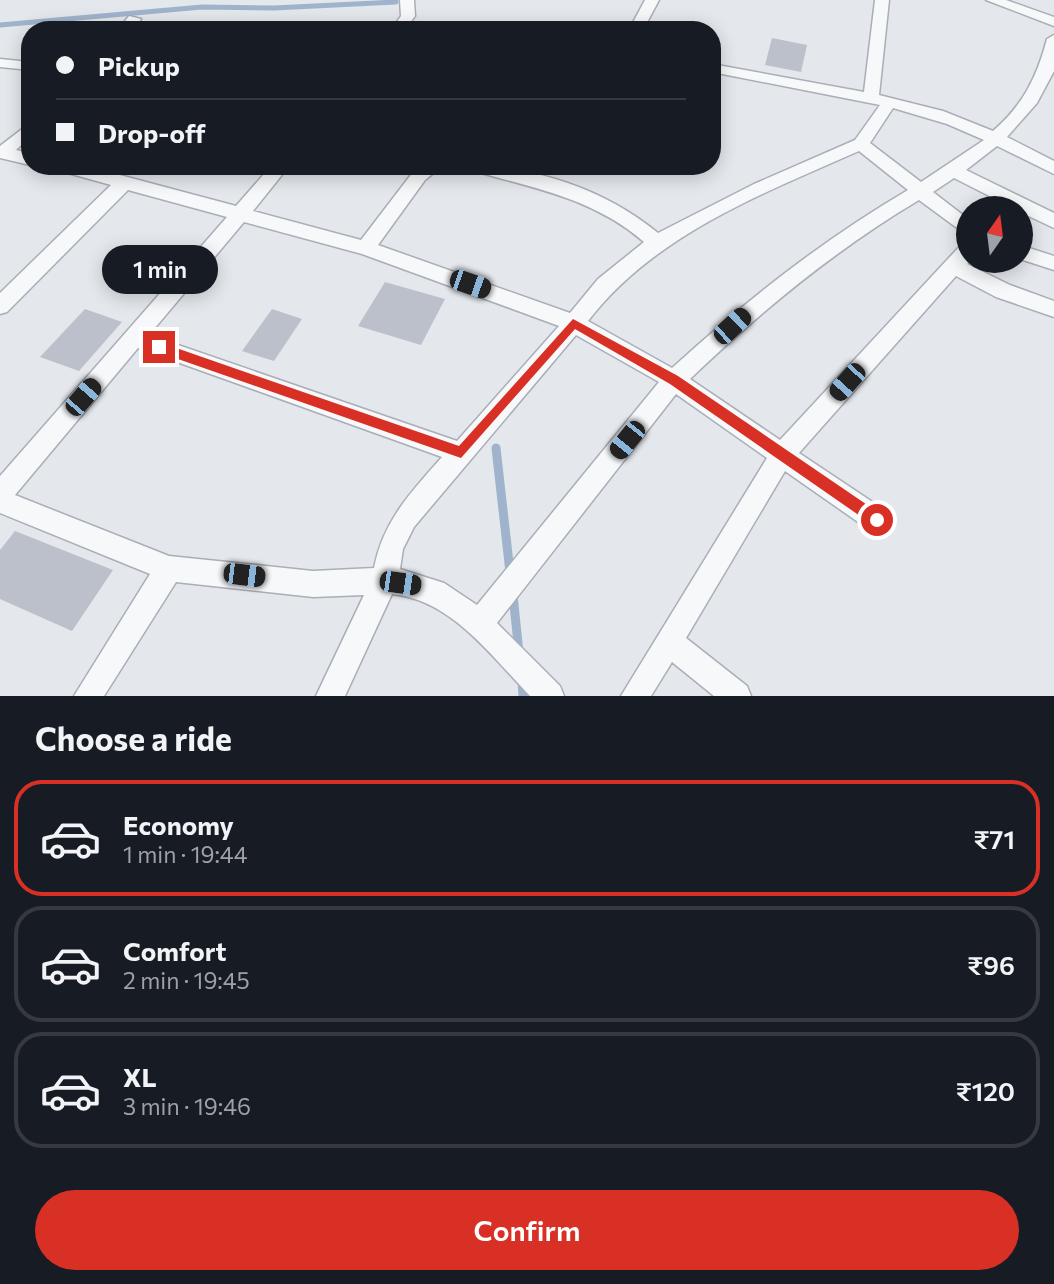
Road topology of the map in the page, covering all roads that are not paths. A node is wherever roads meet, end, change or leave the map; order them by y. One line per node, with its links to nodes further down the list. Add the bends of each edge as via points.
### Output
1 (407, 0): 5 (street)
2 (652, 0): 6 (street)
3 (882, 0): 12 (street)
4 (993, 0): 7 (street)
5 (404, 21)
6 (641, 21)
7 (1054, 22)
8 (1054, 39): 14 (street, via 1052,61 1038,90)
9 (0, 63): 10 (street)
10 (21, 65)
11 (721, 70): 12 (street)
12 (880, 101): 14 (street, via 954,121); 15 (street, via 870,136)
13 (21, 136): 16 (street)
14 (995, 139): 18 (street); 19 (street)
15 (861, 144): 27 (street); 31 (street, via 760,188)
16 (2, 153): 17 (street)
17 (21, 157)
18 (1054, 168)
19 (952, 170): 27 (street); 30 (street)
20 (95, 175): 25 (street)
21 (273, 175): 28 (street)
22 (420, 175): 32 (street)
23 (513, 175): 26 (street)
24 (561, 175): 26 (street)
25 (124, 183): 28 (street); 37 (street)
26 (556, 185): 31 (street, via 628,216)
27 (923, 191): 29 (street); 41 (street, via 804,267 751,308)
28 (239, 216): 32 (street); 40 (street)
29 (956, 219)
30 (1054, 221)
31 (657, 242): 39 (street, via 605,284)
32 (365, 248): 39 (street)
33 (1033, 256): 35 (street)
34 (956, 263): 36 (street)
35 (1054, 263)
36 (953, 266): 38 (street); 43 (street)
37 (4, 296)
38 (1054, 309)
39 (573, 323): 41 (street); 42 (street)
40 (134, 338): 42 (street); 44 (street)
41 (674, 380): 43 (street); 49 (street)
42 (461, 453): 48 (street, via 405,517 391,547)
43 (782, 455): 46 (street); 50 (street)
44 (0, 494)
45 (0, 501): 47 (street)
46 (877, 520)
47 (169, 569): 48 (street, via 315,584); 51 (street)
48 (385, 581): 49 (street, via 436,593); 52 (street)
49 (478, 626): 53 (street)
50 (668, 641): 54 (street); 55 (street)
51 (88, 696)
52 (330, 696)
53 (550, 696)
54 (635, 696)
55 (737, 696)

